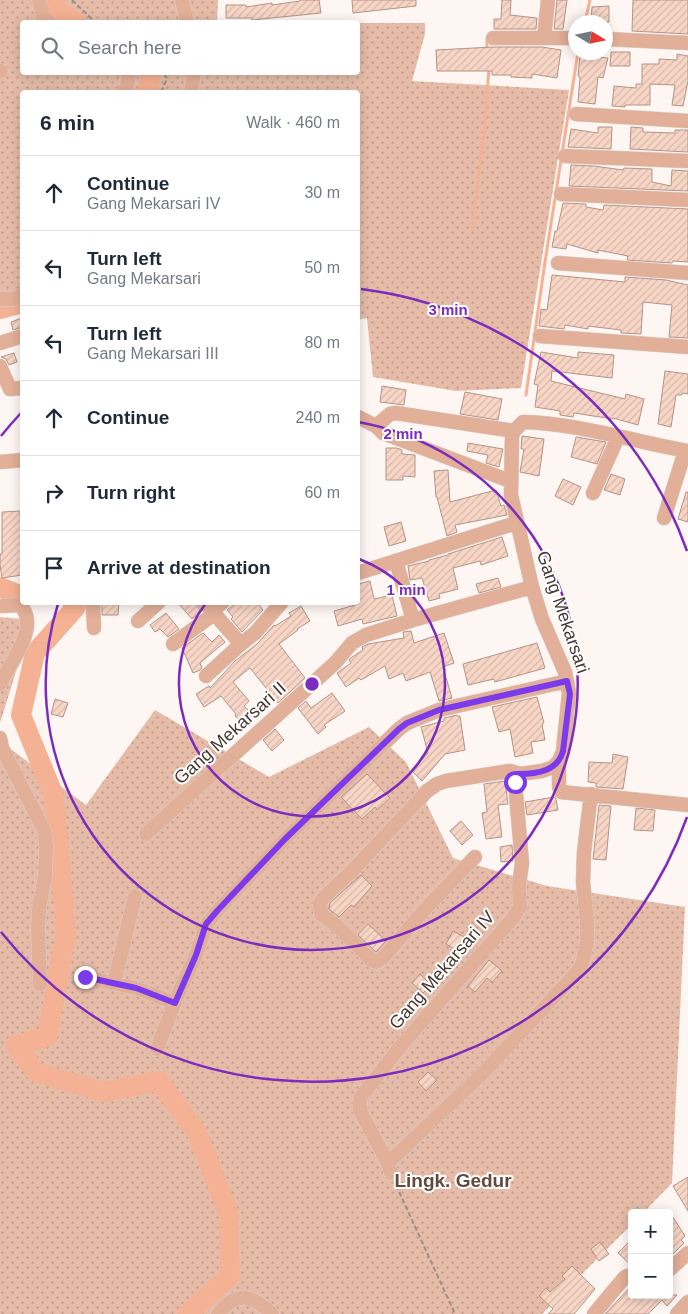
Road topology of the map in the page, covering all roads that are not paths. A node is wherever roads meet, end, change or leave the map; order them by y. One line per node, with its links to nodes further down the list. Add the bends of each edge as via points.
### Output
1 (39, 0): 4 (street)
2 (182, 0): 5 (street)
3 (548, 0): 7 (street)
4 (47, 20)
5 (187, 20)
6 (493, 38): 7 (street)
7 (544, 38): 8 (street)
8 (568, 38)
9 (613, 39): 10 (street)
10 (688, 43)
11 (129, 75): 13 (street)
12 (194, 75): 14 (street)
13 (126, 90)
14 (191, 90)
15 (576, 114): 16 (street)
16 (688, 122)
17 (565, 156): 18 (street)
18 (688, 161)
19 (561, 194): 20 (street)
20 (688, 200)
21 (558, 264): 22 (street)
22 (688, 273)
23 (20, 296): 24 (street)
24 (0, 299)
25 (540, 336): 28 (street)
26 (20, 337): 27 (street)
27 (0, 343)
28 (688, 347)
29 (0, 366): 30 (street, via 10,389)
30 (20, 388)
31 (360, 418): 32 (street)
32 (376, 426): 33 (street, via 396,413); 38 (street, via 383,433)
33 (514, 431): 34 (street, via 523,422 528,422); 38 (street, Gang Mekarsari)
34 (618, 437): 35 (street); 39 (street)
35 (686, 451): 40 (street)
36 (20, 460): 37 (street)
37 (1, 462)
38 (510, 483): 41 (street, Gang Mekarsari)
39 (593, 493)
40 (664, 518)
41 (516, 523): 42 (street); 44 (street, Gang Mekarsari)
42 (396, 561): 43 (street); 52 (street)
43 (360, 571)
44 (532, 587): 52 (street, Gang Mekarsari II); 58 (street, Gang Mekarsari)
45 (20, 604): 50 (street)
46 (21, 605): 59 (street, via 28,623 24,639)
47 (93, 605): 54 (street)
48 (156, 605): 53 (street)
49 (279, 605): 56 (street)
50 (0, 606)
51 (213, 608): 55 (street); 56 (street)
52 (413, 620): 65 (street, Gang Mekarsari II, via 366,635 352,643 335,663)
53 (138, 621)
54 (94, 628)
55 (173, 644)
56 (241, 644): 57 (street)
57 (206, 676)
58 (567, 681): 61 (street, Gang Mekarsari, via 570,694); 71 (street, via 439,710 399,729 285,839 206,924)
59 (0, 684)
60 (0, 738): 70 (street, via 2,748 44,830 45,876 38,929)
61 (561, 756): 62 (street, via 553,767 546,770); 63 (street, Gang Mekarsari, via 561,792)
62 (518, 774): 63 (street, Gang Mekarsari IV, via 515,783 522,862 520,907 360,1098 360,1111 390,1168 581,968 587,942 583,882); 66 (street, via 510,771 446,781 427,791 323,898 321,914 376,962)
63 (591, 794): 64 (street)
64 (688, 805)
65 (146, 834)
66 (475, 857)
67 (135, 896): 69 (street)
68 (85, 977): 69 (street)
69 (114, 983): 71 (street)
70 (40, 984)
71 (175, 1003): 72 (street)
72 (157, 1049)
73 (688, 1253): 74 (street)
74 (673, 1266)
75 (628, 1277): 79 (street)
76 (688, 1302): 80 (street)
77 (218, 1314): 78 (street, via 232,1300 242,1297 254,1299)
78 (272, 1314)
79 (594, 1314)
80 (677, 1314)

